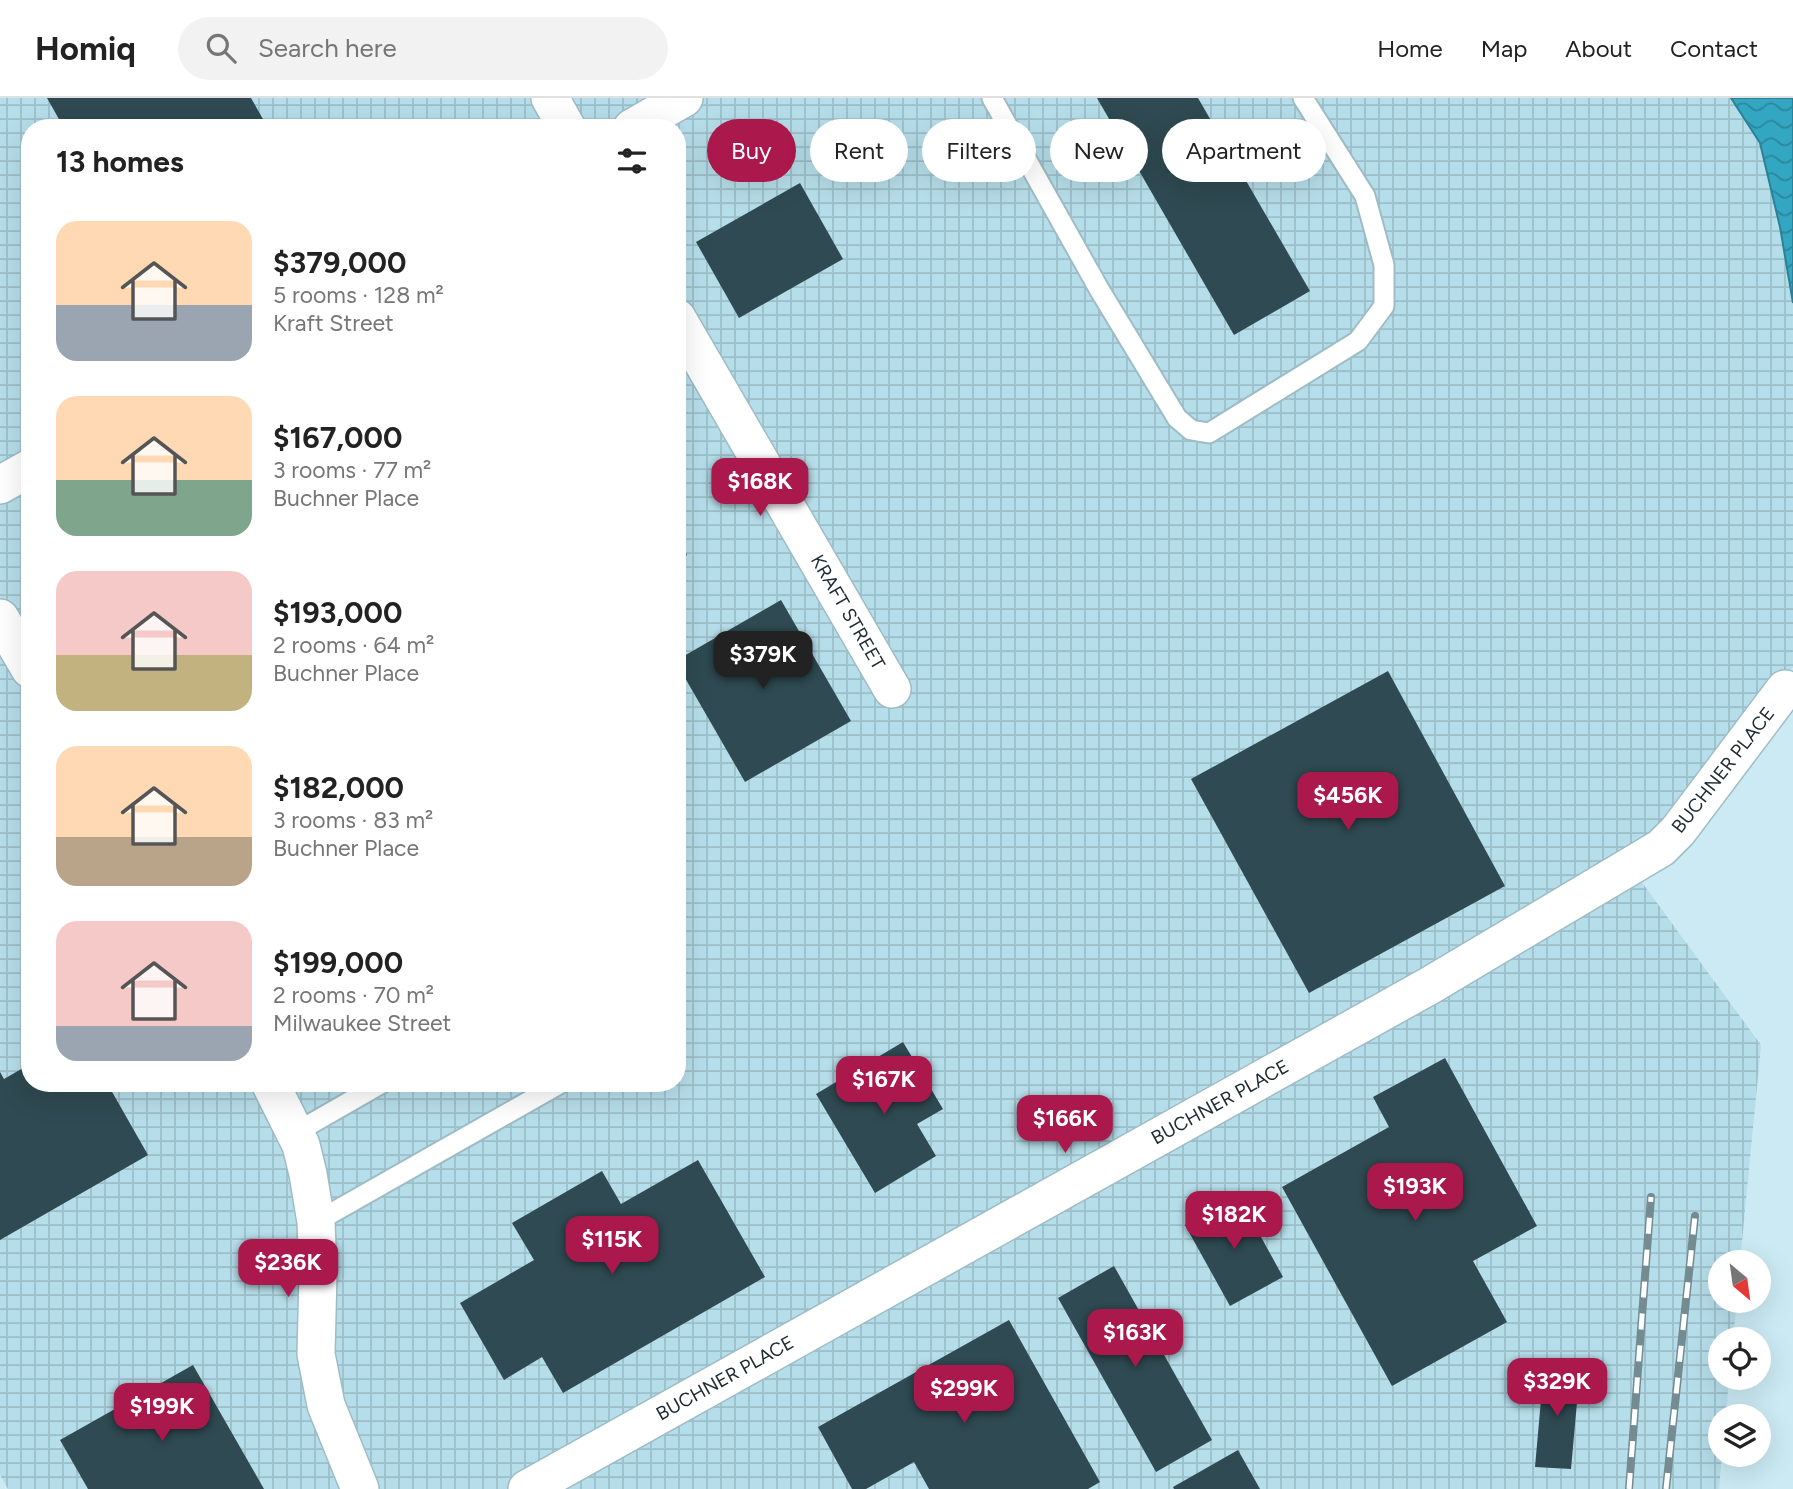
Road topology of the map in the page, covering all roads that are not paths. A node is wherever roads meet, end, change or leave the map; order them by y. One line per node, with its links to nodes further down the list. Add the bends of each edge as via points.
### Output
1 (550, 98): 5 (street)
2 (684, 98): 6 (street)
3 (992, 98): 4 (lane, via 1177,418 1191,430 1209,433 1358,341 1384,306 1384,265 1365,196)
4 (1303, 98)
5 (562, 119)
6 (648, 119)
7 (686, 334): 12 (street, KRAFT STREET)
8 (21, 473): 9 (street)
9 (0, 485)
10 (0, 618): 11 (street)
11 (21, 654)
12 (892, 689)
13 (1785, 690): 20 (street, BUCHNER PLACE, via 1661,848 1429,986)
14 (275, 1092): 17 (street)
15 (367, 1092): 17 (lane)
16 (545, 1092): 18 (lane)
17 (296, 1133): 18 (street)
18 (316, 1222): 19 (street, via 316,1354 326,1405)
19 (360, 1489)
20 (527, 1489)

